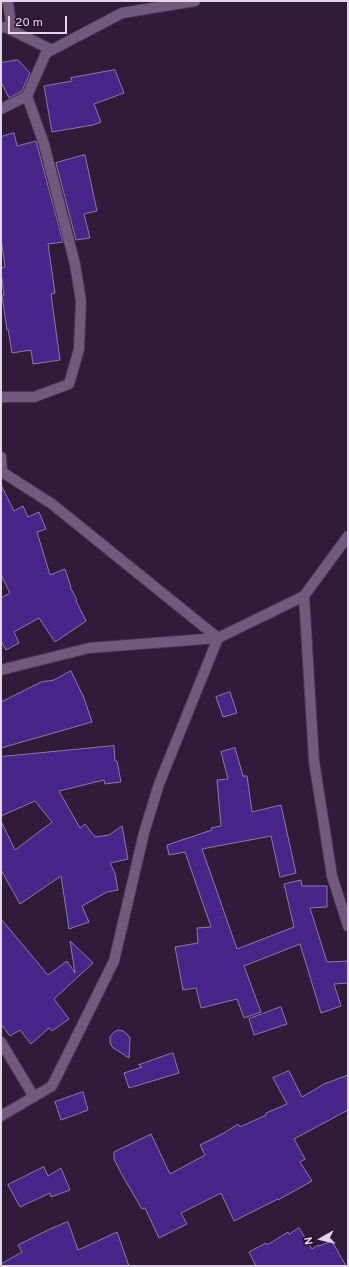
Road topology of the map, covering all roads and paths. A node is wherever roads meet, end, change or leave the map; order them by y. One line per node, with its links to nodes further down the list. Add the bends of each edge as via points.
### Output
1 (7, 1): 4 (street)
2 (195, 1): 5 (street, via 122,13)
3 (1, 28): 4 (street)
4 (12, 30): 5 (street)
5 (52, 50): 6 (street, via 46,53)
6 (27, 96): 7 (street); 8 (street, via 44,144 74,264 81,301 79,349 69,384 34,396)
7 (1, 109)
8 (1, 397)
9 (1, 457): 10 (street)
10 (2, 472): 13 (street, via 52,504)
11 (348, 536): 12 (street)
12 (304, 596): 13 (street); 15 (street, via 314,761 332,876)
13 (218, 638): 14 (street, via 89,648); 17 (street, via 159,784 144,833 114,961 52,1086)
14 (1, 670)
15 (348, 926)
16 (1, 1042): 17 (street)
17 (34, 1097): 18 (street)
18 (1, 1116)

